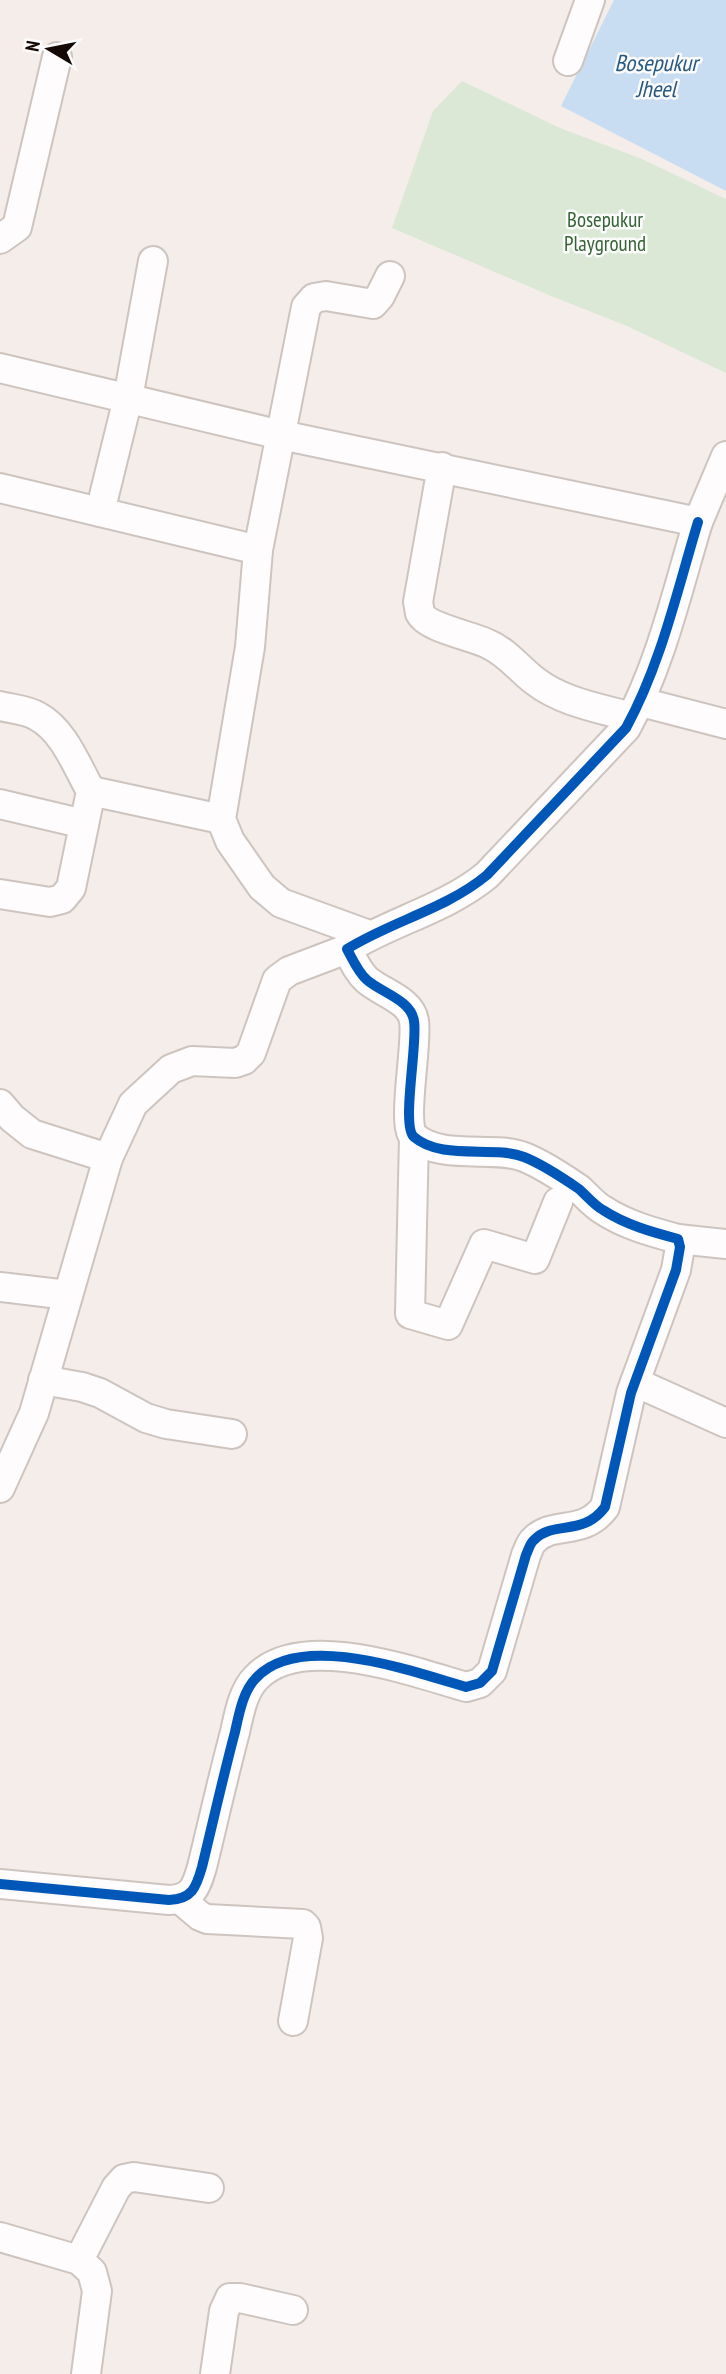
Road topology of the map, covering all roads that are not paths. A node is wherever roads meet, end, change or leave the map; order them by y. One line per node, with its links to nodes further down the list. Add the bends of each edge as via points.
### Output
1 (590, 0): 3 (street)
2 (57, 57): 4 (street, via 18,227)
3 (568, 61)
4 (0, 239)
5 (153, 261): 8 (street)
6 (390, 276): 9 (street, via 373,304 326,296 314,298 306,307)
7 (0, 368): 8 (street)
8 (128, 398): 9 (street); 13 (street)
9 (281, 435): 11 (street); 15 (street)
10 (726, 456): 14 (street)
11 (442, 467): 14 (street); 17 (street, via 418,602 421,615 430,623 500,650 551,692)
12 (0, 488): 13 (street)
13 (100, 512): 15 (street)
14 (698, 522): 17 (street)
15 (258, 550): 21 (street, via 250,647)
16 (0, 706): 19 (street, via 36,715 49,724)
17 (636, 710): 18 (street); 24 (street, via 626,728 487,875 454,899)
18 (726, 724)
19 (91, 791): 21 (street); 22 (street)
20 (0, 804): 22 (street)
21 (221, 819): 24 (street, via 230,841 262,887 281,903)
22 (84, 824): 23 (street, via 71,888 62,899 50,902)
23 (0, 894)
24 (358, 942): 26 (street, via 359,972 404,1004 414,1018 409,1115); 27 (street, via 277,980 251,1053 244,1060 192,1061 171,1069 133,1104)
25 (0, 1104): 27 (street, via 32,1134)
26 (414, 1137): 28 (street, via 410,1314 448,1325 484,1244 535,1259); 29 (street, via 468,1153 527,1158 628,1224)
27 (108, 1157): 32 (street)
28 (558, 1202)
29 (678, 1239): 30 (street); 34 (street, via 676,1270)
30 (726, 1244)
31 (0, 1287): 32 (street)
32 (68, 1295): 33 (street)
33 (43, 1380): 36 (street, via 100,1393 166,1424); 37 (street, via 34,1413)
34 (635, 1382): 35 (street); 39 (street, via 605,1507 590,1521 551,1530 533,1540 492,1671 480,1683 466,1687 344,1656 278,1663 253,1679 243,1700 198,1882)
35 (726, 1423)
36 (232, 1434)
37 (0, 1488)
38 (0, 1884): 39 (street)
39 (181, 1900): 40 (street, via 207,1919 306,1927)
40 (293, 2021)
41 (209, 2188): 43 (street, via 124,2179)
42 (0, 2237): 43 (street)
43 (79, 2260): 45 (street, via 92,2272 97,2291)
44 (293, 2310): 46 (street, via 230,2298)
45 (86, 2374)
46 (215, 2374)

